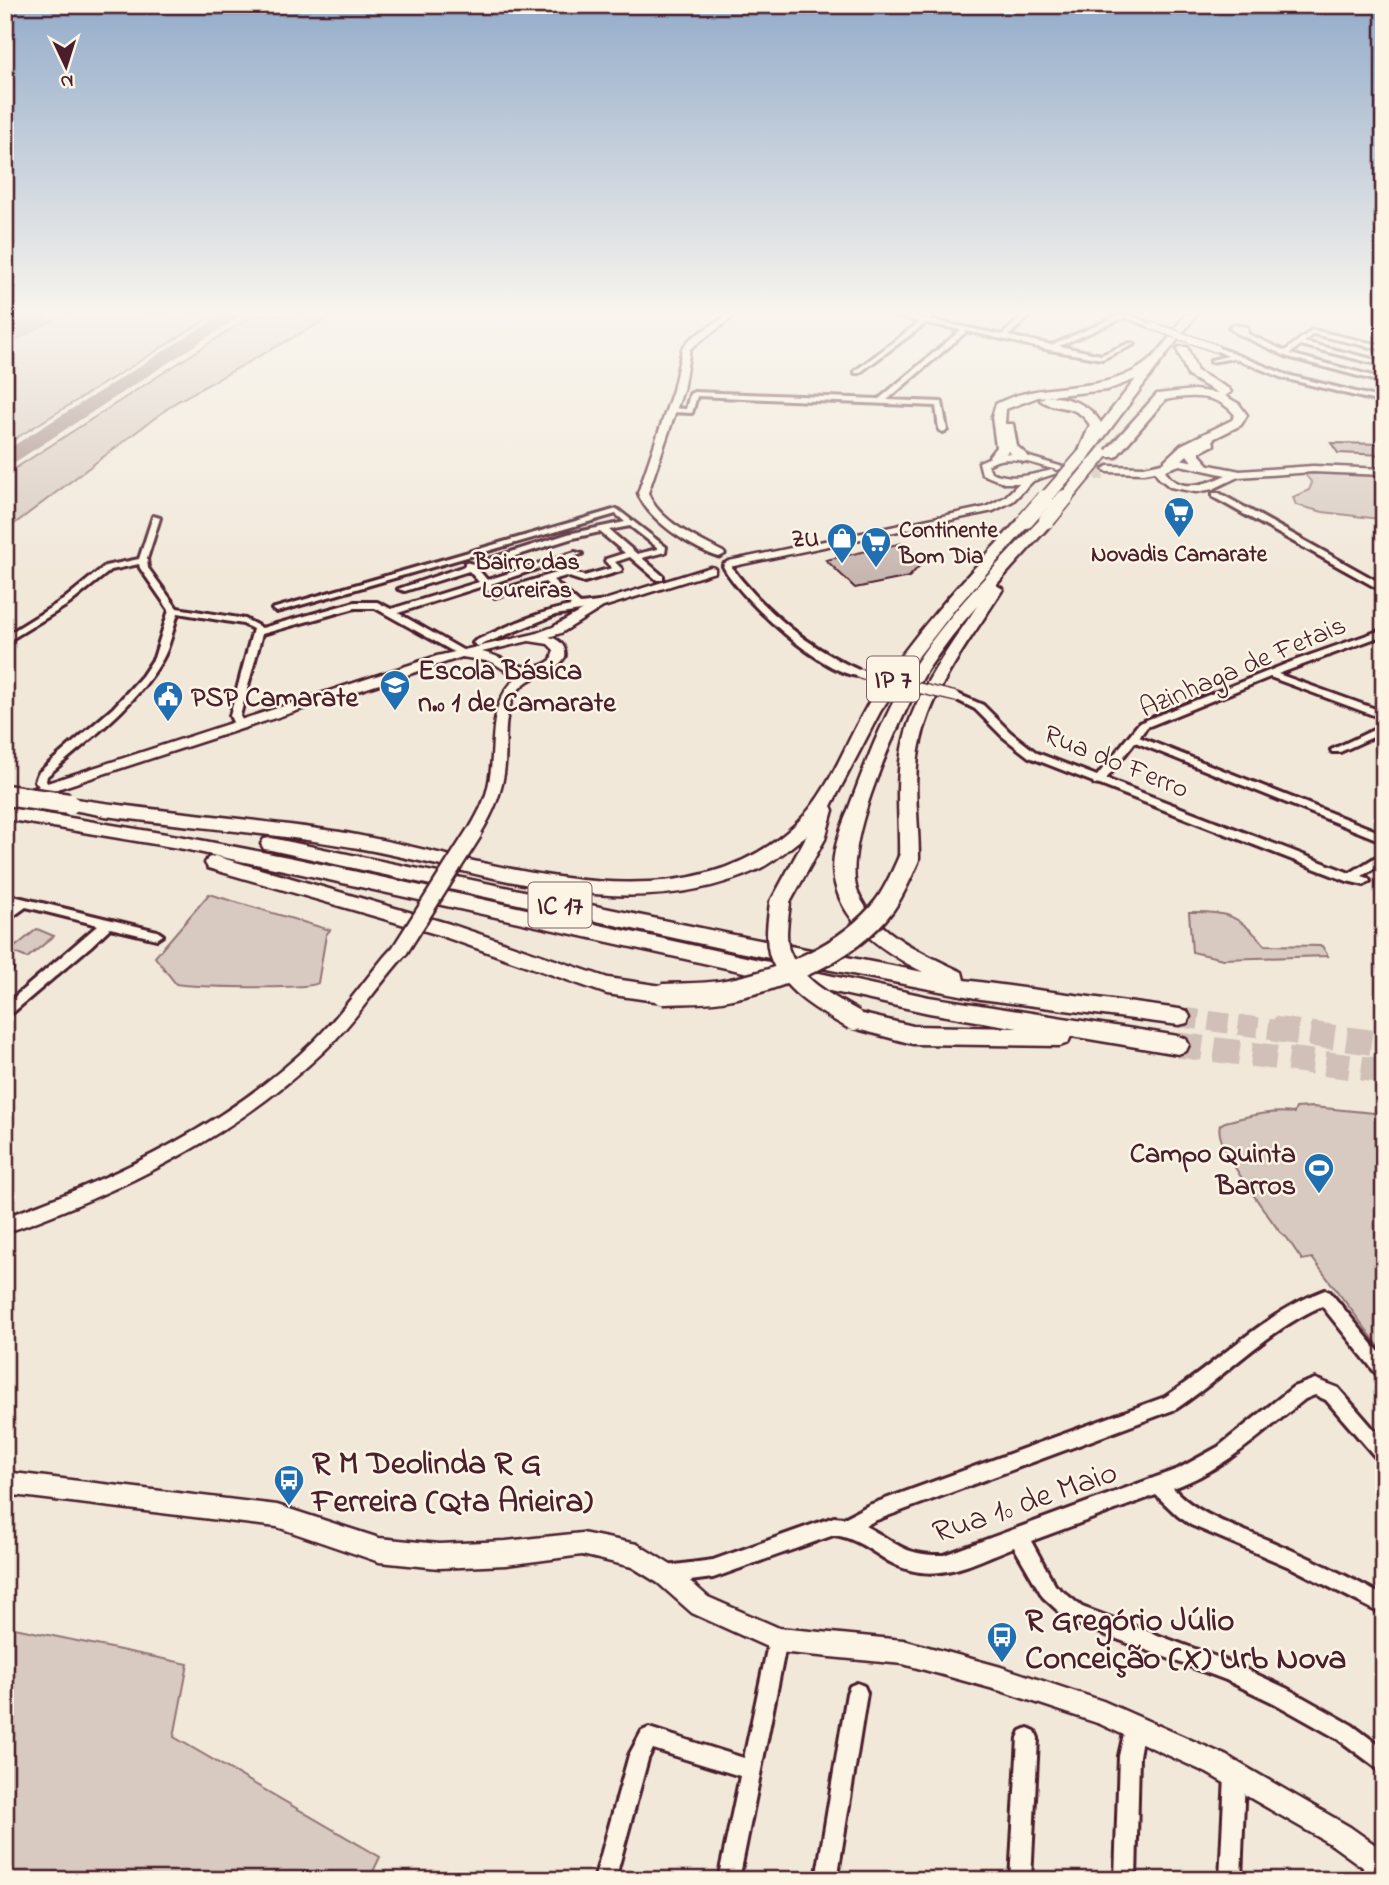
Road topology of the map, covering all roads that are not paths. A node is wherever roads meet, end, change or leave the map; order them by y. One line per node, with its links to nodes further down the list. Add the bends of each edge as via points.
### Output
1 (673, 403): 12 (street)
2 (691, 403): 12 (street, via 689,411)
3 (919, 403): 13 (street, via 939,404)
4 (1006, 403): 16 (highway, via 998,417 1003,448)
5 (1021, 403): 17 (highway, via 1006,417 1011,447)
6 (1067, 403): 14 (highway, via 1091,414 1096,425)
7 (1124, 403): 14 (highway, IP 7)
8 (1144, 403): 15 (highway)
9 (1155, 403): 15 (highway)
10 (1227, 403): 18 (highway, via 1241,415 1237,422 1186,448)
11 (1245, 403): 19 (highway, via 1254,415 1248,423 1194,450 1193,456)
12 (671, 410): 34 (street, via 644,499)
13 (943, 430)
14 (1085, 453): 78 (highway, IP 7, bridge, via 912,650 858,734)
15 (1107, 454): 20 (highway, bridge)
16 (996, 456): 17 (street); 23 (street, via 983,464)
17 (1029, 460): 24 (street, via 1039,468); 24 (street, via 1055,470)
18 (1166, 465): 19 (street); 20 (street); 26 (street, via 1160,470)
19 (1207, 467): 22 (street); 25 (street)
20 (1101, 471): 26 (street); 38 (highway, bridge)
21 (1384, 472): 22 (street, via 1314,469)
22 (1240, 474): 25 (street)
23 (995, 478): 24 (street); 28 (street, via 1005,484)
24 (1032, 478): 28 (street)
25 (1219, 479): 27 (street)
26 (1166, 481): 27 (street)
27 (1208, 490): 50 (street, Azinhaga de Fetais)
28 (1009, 499): 41 (street, via 989,509)
29 (156, 518): 39 (street)
30 (631, 523): 31 (street, via 617,511); 32 (street); 36 (street, via 662,547)
31 (561, 527): 33 (street); 37 (street)
32 (603, 530): 33 (street); 36 (street)
33 (571, 536): 42 (street)
34 (696, 543): 40 (street); 41 (street)
35 (578, 554): 47 (street)
36 (634, 555): 44 (street); 45 (street, via 609,561 618,569 584,579 566,573)
37 (461, 556): 42 (street); 43 (street)
38 (1013, 557): 81 (highway, bridge, via 922,707 911,747 909,858 897,887 879,913 841,944 766,981 718,992 662,994 607,986 298,885 95,835); 92 (highway, via 937,644 892,720 846,845 843,875 860,915 885,941)
39 (143, 561): 56 (street); 62 (street, via 108,568 49,614)
40 (698, 561): 41 (street); 41 (street); 46 (street)
41 (723, 565): 46 (street); 71 (street, Rua do Ferro, bridge, via 770,618 827,661 860,674)
42 (471, 568): 47 (street); 49 (street)
43 (391, 576): 48 (street); 49 (street)
44 (660, 578)
45 (547, 579): 47 (street, via 495,594); 54 (street)
46 (683, 579): 53 (street)
47 (484, 582): 52 (street)
48 (363, 584): 51 (street, via 372,596); 55 (street)
49 (402, 589): 52 (street)
50 (1384, 589)
51 (371, 603): 57 (street); 59 (street)
52 (416, 604): 57 (street)
53 (599, 605): 54 (street); 58 (street)
54 (577, 606): 63 (street, via 534,618)
55 (277, 609)
56 (174, 610): 59 (street, via 253,624); 79 (street, via 153,668 117,710 43,775 40,780)
57 (392, 612): 66 (street)
58 (569, 623): 61 (street); 65 (street)
59 (258, 632): 73 (street, via 235,716)
60 (1384, 632): 69 (street, Azinhaga de Fetais)
61 (537, 637): 64 (street); 65 (street)
62 (5, 640)
63 (478, 643)
64 (507, 644): 66 (street); 67 (street, via 499,654)
65 (557, 645): 68 (street, via 557,661)
66 (463, 653): 67 (street); 73 (street)
67 (505, 664): 68 (street); 70 (street)
68 (533, 671): 70 (street)
69 (1270, 674): 72 (street); 75 (street, Azinhaga de Fetais, via 1143,725)
70 (509, 690): 97 (street, bridge, via 499,724 496,783 488,807 400,950 354,1009 252,1103 179,1149 55,1208)
71 (956, 697): 77 (street, Rua do Ferro, via 979,707 1033,755)
72 (1384, 716)
73 (239, 724): 79 (street)
74 (1384, 728): 76 (street)
75 (1133, 737): 77 (street, Azinhaga de Fetais); 83 (street)
76 (1336, 750)
77 (1098, 782): 85 (street, Rua do Ferro)
78 (833, 785): 82 (highway, via 805,826 774,853 710,882 652,890 590,889 357,842); 95 (highway, bridge, via 815,839 780,904 777,939 783,960 820,1001 854,1020 913,1035)
79 (46, 788): 80 (street)
80 (7, 805): 81 (highway, IC 17)
81 (61, 815): 82 (highway, IC 17); 95 (highway, IC 17, via 929,1005)
82 (139, 816): 92 (highway, IC 17)
83 (1384, 838)
84 (1384, 856): 85 (street)
85 (1351, 878): 86 (street, Rua do Ferro)
86 (1364, 881)
87 (5, 898): 88 (street)
88 (24, 903): 89 (street); 90 (street)
89 (5, 918)
90 (107, 923): 91 (street); 93 (street)
91 (157, 935)
92 (981, 991): 94 (highway, IC 17)
93 (5, 1012)
94 (1179, 1017)
95 (1141, 1039): 96 (highway, IC 17)
96 (1178, 1045)
97 (5, 1225)
98 (1384, 1371): 102 (street, via 1325,1297 1258,1334 1200,1386 1170,1403 869,1514)
99 (1384, 1454): 101 (street, via 1332,1394 1315,1387 1299,1393 1224,1453)
100 (5, 1483): 104 (street, via 277,1516 379,1550 439,1556 582,1544 636,1556)
101 (1160, 1486): 103 (street, Rua 1º de Maio); 105 (street, Rua 1º de Maio, via 1195,1520 1337,1580)
102 (846, 1527): 103 (street, Rua 1º de Maio, via 901,1558 929,1564 944,1564); 104 (street, via 821,1529 713,1569)
103 (1018, 1536): 110 (street, via 1049,1591 1076,1614 1281,1696 1345,1732)
104 (666, 1575): 106 (street, via 700,1605)
105 (1384, 1606)
106 (778, 1640): 108 (street, via 903,1652 1001,1679); 111 (street)
107 (856, 1693): 116 (street)
108 (1135, 1727): 112 (street); 118 (street, via 1129,1756)
109 (1028, 1738): 117 (street)
110 (1384, 1761)
111 (751, 1770): 114 (street, via 649,1738 639,1755); 115 (street)
112 (1235, 1775): 113 (street, via 1341,1836); 119 (street)
113 (1376, 1869)
114 (604, 1880)
115 (728, 1880)
116 (826, 1880)
117 (1020, 1880)
118 (1125, 1880)
119 (1230, 1880)

